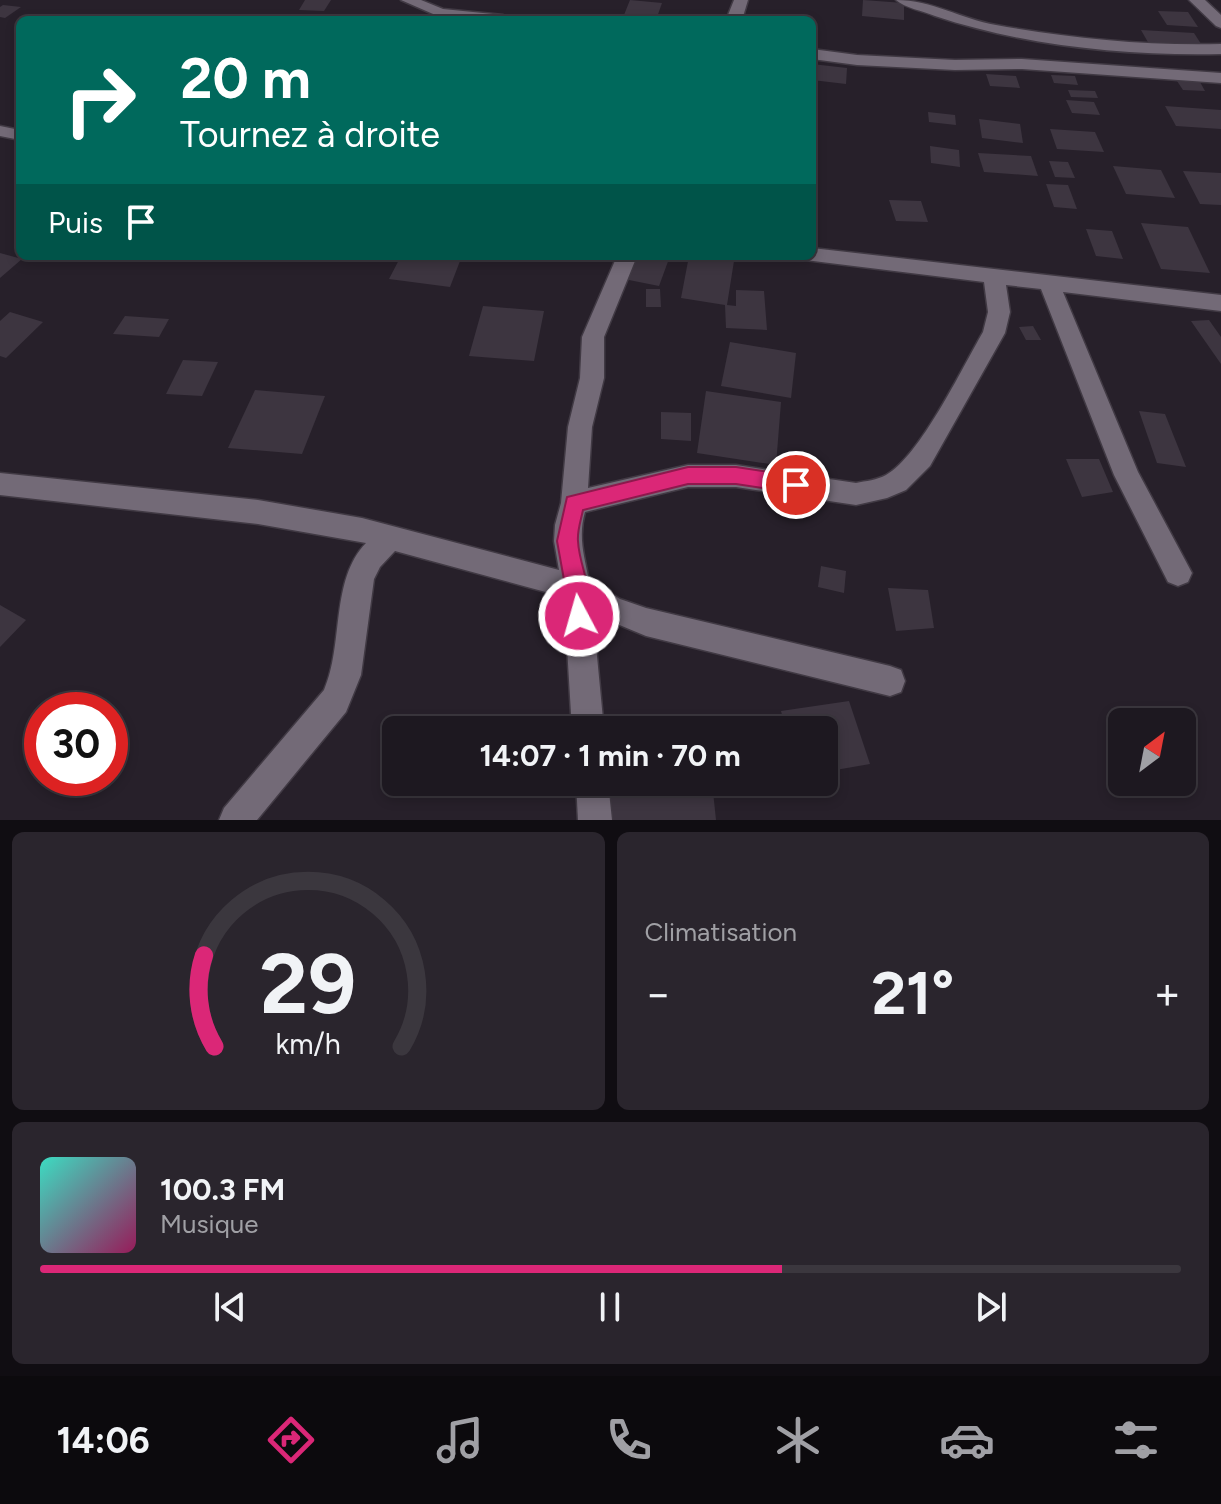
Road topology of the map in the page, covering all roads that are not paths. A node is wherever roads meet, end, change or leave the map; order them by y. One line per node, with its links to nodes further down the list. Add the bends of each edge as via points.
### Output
1 (408, 0): 4 (street, via 440,13)
2 (903, 0): 6 (street, via 990,29 1094,43)
3 (1196, 0): 5 (street)
4 (467, 16)
5 (1221, 23)
6 (1221, 49)
7 (816, 55): 8 (street)
8 (1221, 78)
9 (816, 256): 11 (street)
10 (625, 260): 15 (street, via 593,337)
11 (994, 278): 12 (street); 15 (street, via 999,312 994,333 921,459 897,482 856,494 736,476 688,476)
12 (1049, 283): 13 (street); 17 (street, via 1127,475)
13 (1221, 303)
14 (0, 484): 16 (street, via 258,512)
15 (574, 503): 18 (street, via 567,541)
16 (390, 537): 18 (street); 22 (street, via 370,558 360,579 346,675 335,701)
17 (1178, 573)
18 (577, 588): 19 (street, via 646,622); 20 (street)
19 (890, 681)
20 (587, 716)
21 (593, 796): 23 (street)
22 (236, 820)
23 (595, 820)

